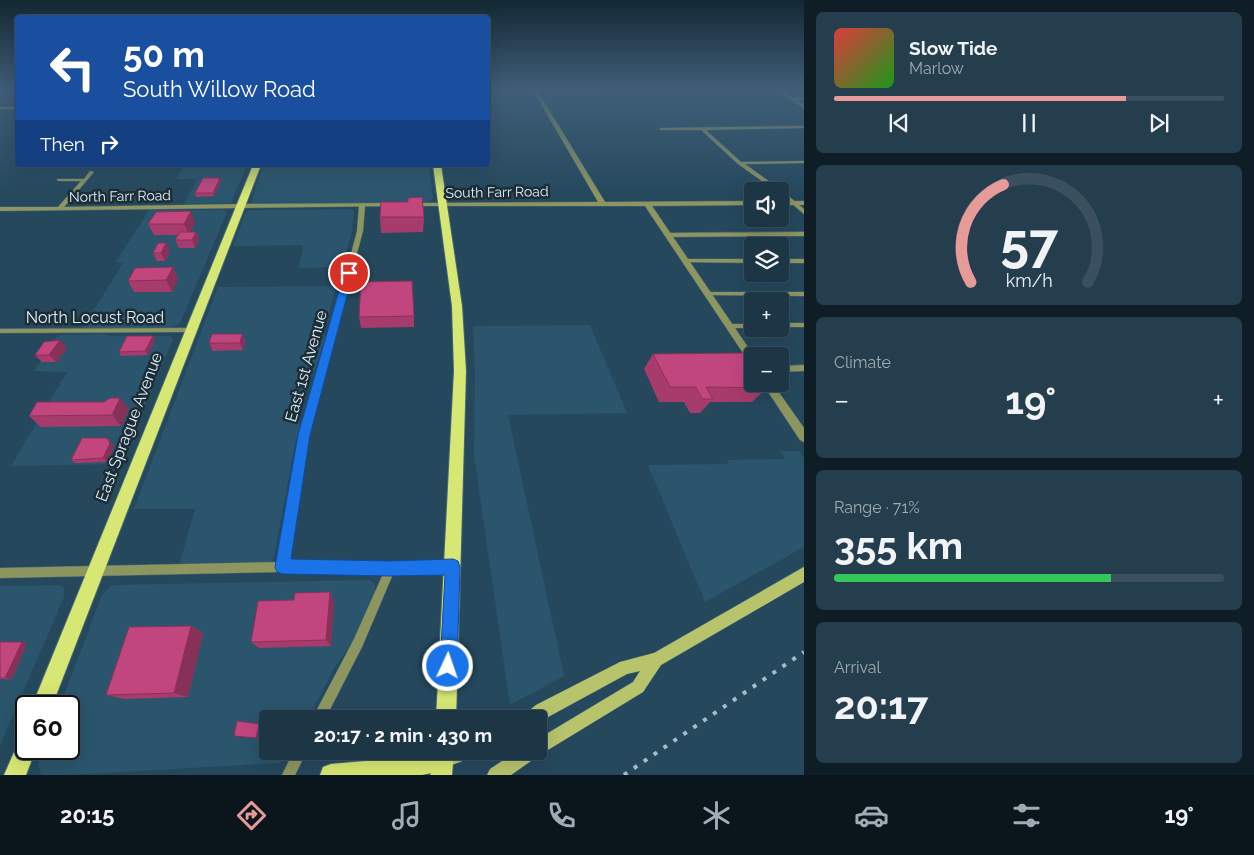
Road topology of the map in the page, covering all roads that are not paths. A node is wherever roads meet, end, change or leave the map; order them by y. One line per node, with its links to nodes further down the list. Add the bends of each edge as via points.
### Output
1 (556, 126): 15 (street)
2 (661, 128): 3 (street)
3 (702, 128): 4 (street); 6 (street)
4 (804, 128)
5 (804, 162): 6 (street)
6 (740, 163): 12 (street)
7 (256, 167): 21 (main road, East Sprague Avenue)
8 (437, 167): 20 (main road)
9 (92, 172): 11 (street)
10 (58, 180): 11 (street)
11 (85, 180): 23 (street)
12 (766, 182)
13 (789, 200): 19 (street)
14 (804, 202): 19 (street)
15 (602, 203): 16 (street, South Farr Road); 20 (street, South Farr Road)
16 (647, 203): 17 (street, South Farr Road); 27 (street)
17 (744, 203)
18 (789, 203): 19 (street)
19 (793, 203): 25 (street)
20 (443, 205): 22 (street, South Farr Road); 46 (main road, via 457,306 460,371)
21 (241, 206): 22 (street, South Farr Road); 23 (street, North Farr Road); 38 (main road, East Sprague Avenue)
22 (362, 206): 45 (street, East 1st Avenue, via 360,231 304,435)
23 (60, 208): 24 (street, North Farr Road)
24 (0, 209)
25 (804, 212)
26 (804, 234): 27 (street)
27 (668, 235): 31 (street)
28 (744, 261): 31 (street)
29 (789, 261): 30 (street)
30 (804, 261)
31 (685, 262): 32 (street)
32 (708, 294): 33 (street); 36 (street)
33 (804, 294)
34 (789, 325): 35 (street)
35 (804, 325)
36 (730, 326): 37 (street); 40 (street)
37 (744, 326)
38 (190, 330): 39 (street, North Locust Road); 48 (main road, East Sprague Avenue)
39 (0, 331)
40 (744, 348)
41 (804, 368): 42 (street)
42 (789, 369)
43 (773, 392): 44 (street)
44 (804, 437)
45 (283, 567): 47 (street); 48 (street)
46 (453, 567): 47 (street); 54 (main road)
47 (390, 568): 53 (street, via 358,643)
48 (96, 571): 49 (street); 52 (main road, East Sprague Avenue)
49 (0, 573)
50 (804, 574): 51 (main road)
51 (656, 660): 55 (main road, via 625,667); 56 (main road, via 638,687)
52 (46, 695)
53 (323, 710)
54 (446, 710)
55 (544, 710)
56 (547, 743)
57 (21, 760): 61 (main road)
58 (296, 760): 62 (street)
59 (518, 760): 64 (main road)
60 (444, 765): 63 (main road)
61 (15, 775)
62 (288, 775)
63 (331, 775)
64 (496, 775)

